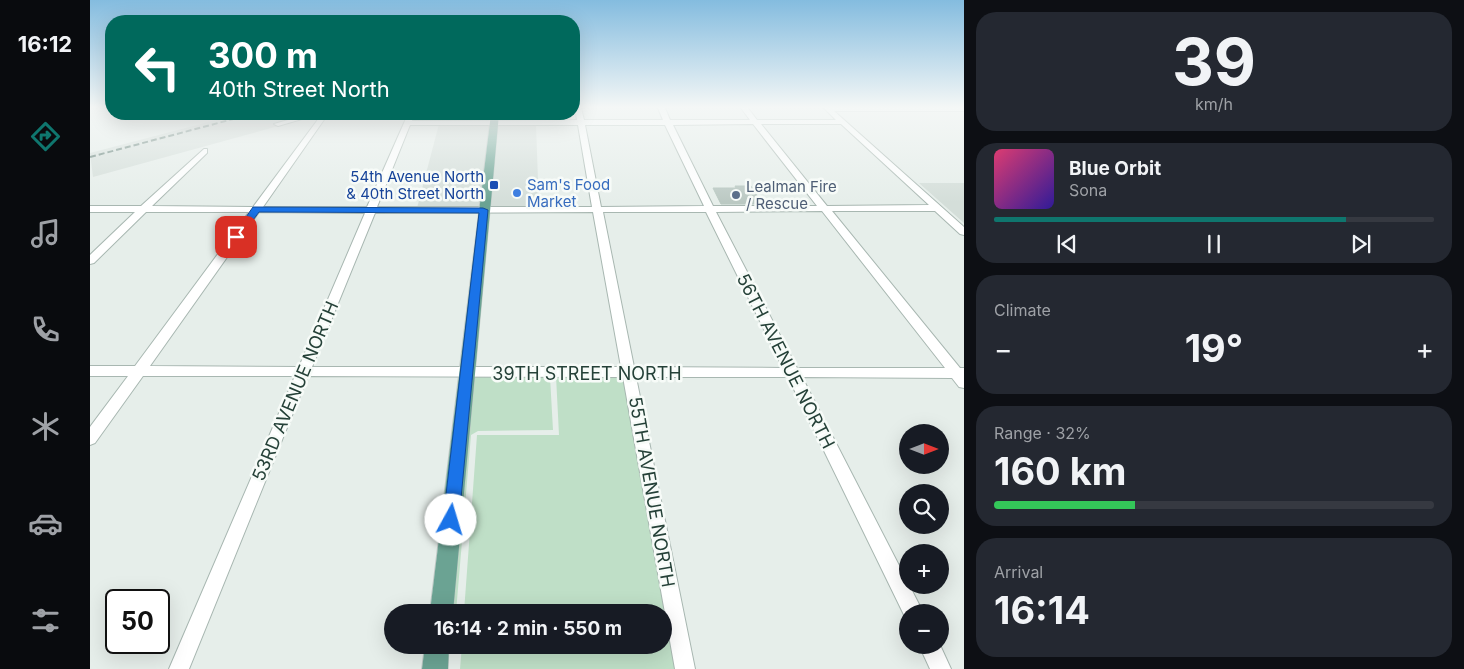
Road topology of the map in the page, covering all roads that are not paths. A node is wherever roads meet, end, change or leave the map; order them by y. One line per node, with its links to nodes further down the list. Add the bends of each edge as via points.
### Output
1 (307, 139): 12 (street)
2 (400, 139): 13 (street, 53RD AVENUE NORTH)
3 (491, 139): 15 (main road)
4 (585, 139): 16 (street, 55TH AVENUE NORTH)
5 (676, 139): 17 (street, 56TH AVENUE NORTH)
6 (768, 139): 14 (street)
7 (861, 139): 9 (street)
8 (204, 152): 11 (street)
9 (938, 208): 14 (street); 18 (street)
10 (90, 209): 11 (street)
11 (143, 209): 12 (street); 19 (street)
12 (256, 209): 13 (street); 20 (street)
13 (371, 209): 15 (street); 22 (street, 53RD AVENUE NORTH)
14 (823, 209): 17 (street); 26 (street)
15 (483, 210): 16 (street); 23 (main road)
16 (598, 210): 17 (street); 24 (street, 55TH AVENUE NORTH)
17 (710, 210): 25 (street, 56TH AVENUE NORTH)
18 (964, 232)
19 (90, 260)
20 (139, 371): 21 (street, 39TH STREET NORTH); 22 (street, 39TH STREET NORTH); 27 (street)
21 (90, 372)
22 (303, 372): 23 (street, 39TH STREET NORTH); 32 (street, 53RD AVENUE NORTH)
23 (467, 373): 24 (street, 39TH STREET NORTH); 28 (main road)
24 (630, 373): 25 (street, 39TH STREET NORTH); 34 (street, 55TH AVENUE NORTH)
25 (793, 373): 26 (street, 39TH STREET NORTH); 29 (street, 56TH AVENUE NORTH)
26 (961, 376)
27 (90, 439)
28 (442, 604)
29 (909, 604)
30 (437, 654): 33 (main road)
31 (934, 654): 35 (street)
32 (179, 669)
33 (435, 669)
34 (685, 669)
35 (941, 669)

